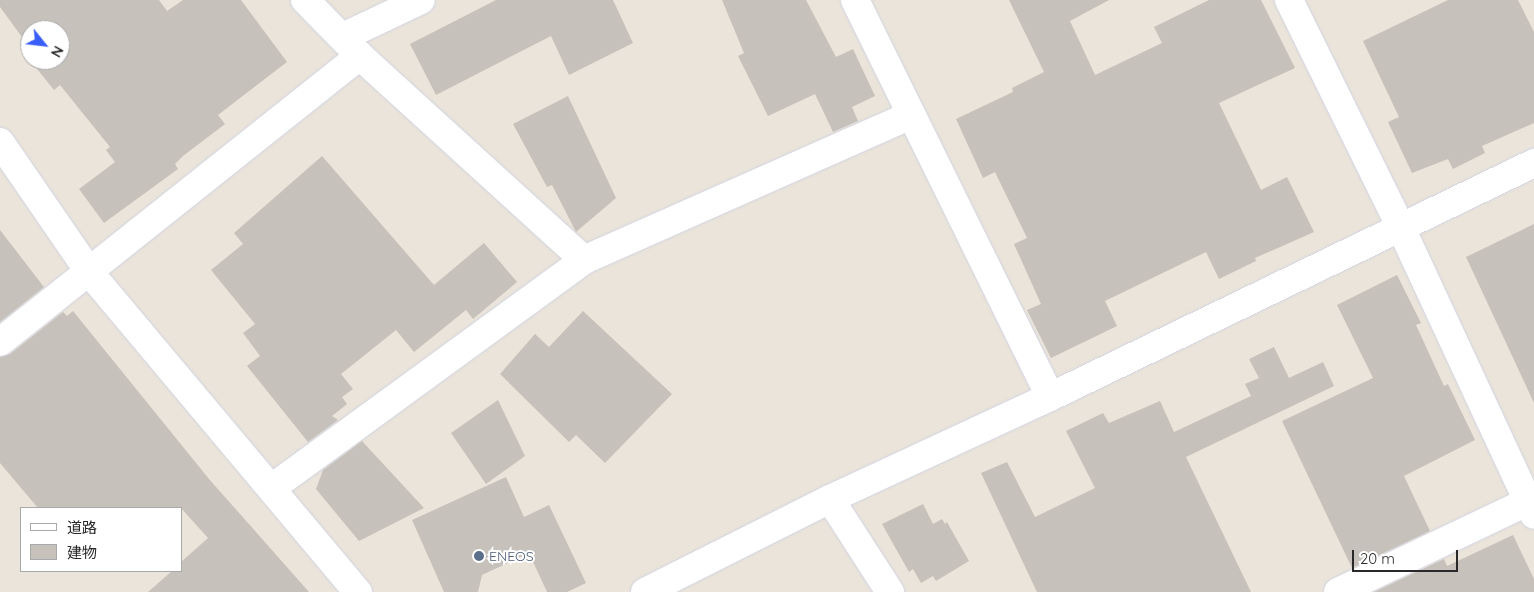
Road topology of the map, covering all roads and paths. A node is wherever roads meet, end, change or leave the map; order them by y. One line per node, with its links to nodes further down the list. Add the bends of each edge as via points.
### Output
1 (305, 0): 5 (street)
2 (420, 0): 5 (street)
3 (855, 0): 6 (street)
4 (1288, 0): 9 (street)
5 (351, 46): 10 (street); 11 (street)
6 (911, 115): 10 (street); 13 (street)
7 (0, 142): 11 (street)
8 (1534, 163): 9 (street)
9 (1401, 228): 13 (street); 16 (street)
10 (584, 260): 14 (street)
11 (90, 273): 12 (street); 14 (street)
12 (0, 342)
13 (1050, 397): 15 (street)
14 (273, 487): 17 (street)
15 (830, 499): 18 (street); 19 (street)
16 (1531, 509): 20 (street)
17 (358, 592)
18 (645, 592)
19 (890, 592)
20 (1338, 592)

